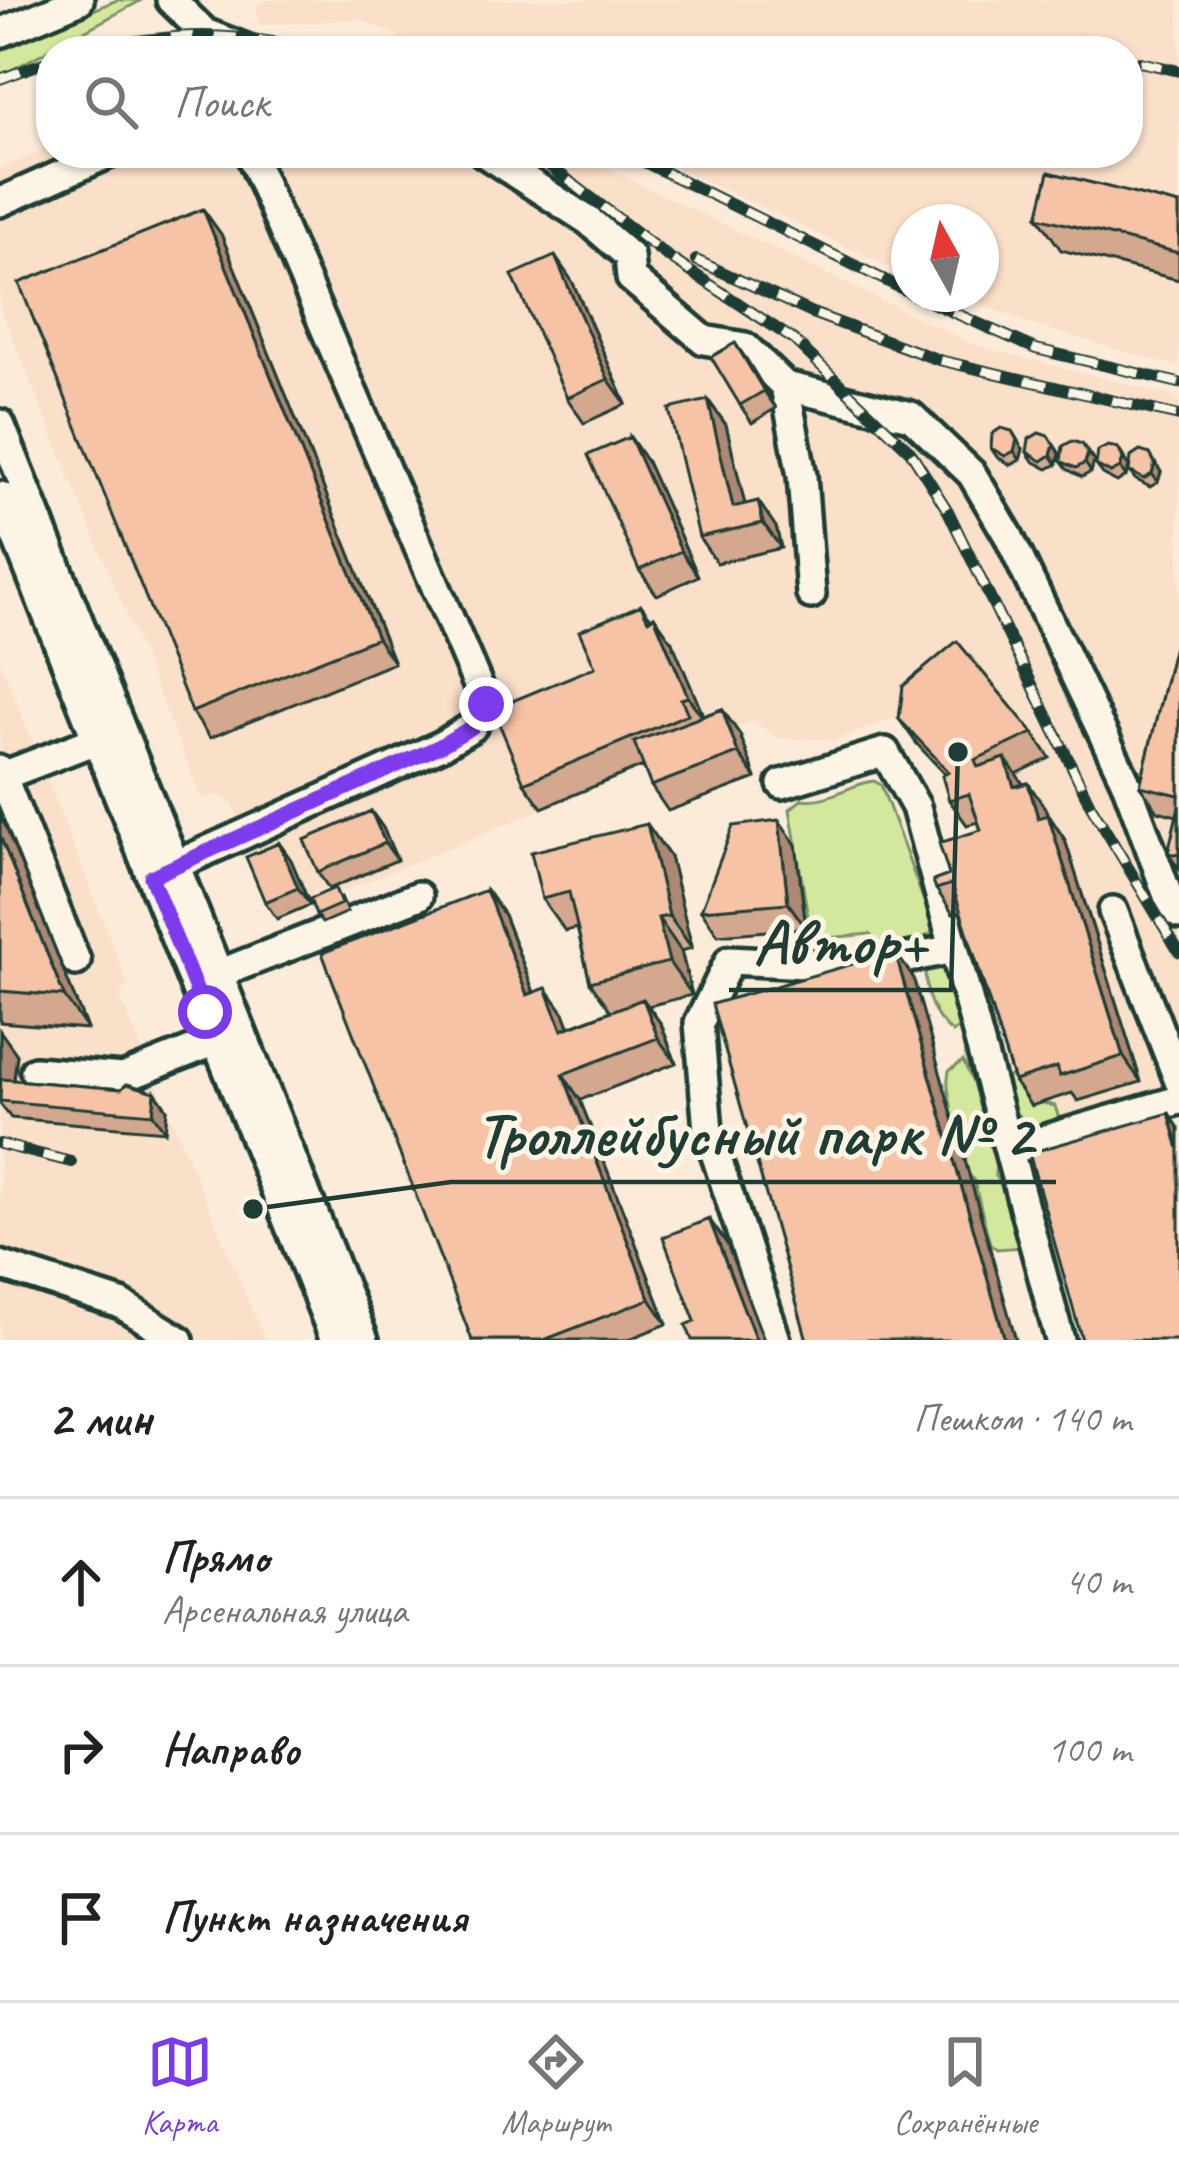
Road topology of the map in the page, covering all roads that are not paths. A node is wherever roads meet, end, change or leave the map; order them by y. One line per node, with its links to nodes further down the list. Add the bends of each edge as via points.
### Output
1 (79, 0): 3 (street)
2 (171, 0): 4 (street)
3 (7, 20)
4 (213, 36)
5 (76, 168): 8 (street)
6 (257, 168): 19 (street, via 486,704 472,727 440,746)
7 (508, 168): 9 (street, via 589,220 629,256 631,278 704,340 745,347)
8 (0, 202)
9 (785, 386): 13 (street); 17 (street, via 911,416 972,474)
10 (0, 424): 11 (street)
11 (10, 478): 14 (street)
12 (0, 496): 14 (street)
13 (811, 594)
14 (109, 735): 16 (street); 19 (street)
15 (1155, 761): 17 (street)
16 (1, 774): 24 (street)
17 (1125, 781): 22 (street)
18 (782, 784): 23 (street, via 885,752 916,807)
19 (163, 872): 25 (street)
20 (418, 896): 25 (street)
21 (1113, 911): 28 (street)
22 (1179, 914)
23 (954, 949): 30 (street); 35 (street, via 862,967 730,960 699,1023 708,1131)
24 (76, 962)
25 (206, 979): 26 (street); 34 (street)
26 (216, 1040): 27 (street, via 124,1078); 33 (street)
27 (35, 1071)
28 (1179, 1081)
29 (1179, 1100): 30 (street)
30 (1009, 1150): 36 (street)
31 (0, 1265): 32 (street, via 121,1304)
32 (179, 1340)
33 (335, 1340)
34 (364, 1340)
35 (776, 1340)
36 (1060, 1340)

